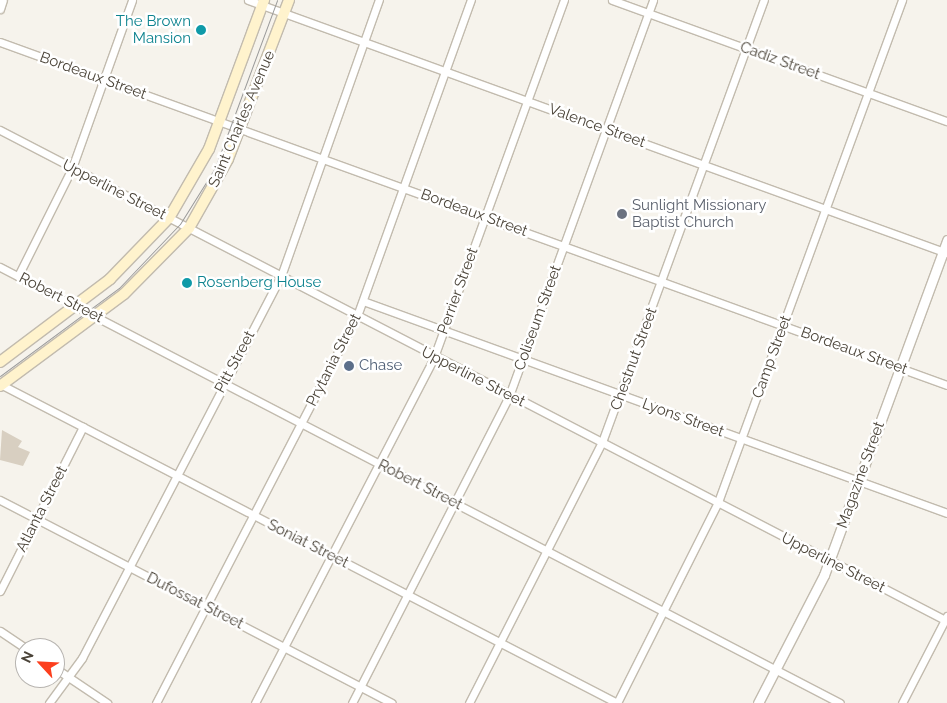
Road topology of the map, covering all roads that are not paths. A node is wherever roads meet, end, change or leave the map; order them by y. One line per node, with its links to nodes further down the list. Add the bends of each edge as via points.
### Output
1 (3, 0): 13 (street)
2 (132, 0): 20 (street)
3 (248, 0): 12 (street, Valence Street)
4 (289, 0): 14 (main road, Saint Charles Avenue)
5 (379, 0): 17 (street, Pitt Street)
6 (471, 0): 19 (street, Prytania Street)
7 (564, 0): 22 (street, Perrier Street)
8 (612, 0): 15 (street, Cadiz Street)
9 (654, 0): 15 (street, Coliseum Street)
10 (764, 0): 18 (street, Chestnut Street)
11 (902, 0): 21 (street, Camp Street)
12 (263, 3): 14 (street, Valence Street); 24 (main road, Saint Charles Avenue)
13 (0, 9)
14 (284, 13): 17 (street, Valence Street); 26 (main road, Saint Charles Avenue)
15 (649, 13): 18 (street, Cadiz Street); 27 (street, Coliseum Street)
16 (0, 42): 20 (street, Bordeaux Street)
17 (364, 42): 19 (street, Valence Street); 28 (street, Pitt Street)
18 (747, 49): 21 (street, Cadiz Street); 29 (street, Chestnut Street)
19 (445, 71): 22 (street, Valence Street); 31 (street, Prytania Street)
20 (103, 80): 24 (street, Bordeaux Street); 30 (street)
21 (868, 92): 23 (street, Cadiz Street); 32 (street, Camp Street)
22 (527, 101): 27 (street, Valence Street); 33 (street, Perrier Street)
23 (947, 121)
24 (219, 122): 26 (street, Bordeaux Street); 34 (main road, Saint Charles Avenue, via 198,173)
25 (0, 130): 30 (street, Upperline Street)
26 (240, 130): 28 (street, Bordeaux Street); 35 (main road, Saint Charles Avenue, via 206,203)
27 (606, 130): 29 (street, Valence Street); 37 (street, Coliseum Street)
28 (322, 158): 31 (street, Bordeaux Street); 41 (street, Pitt Street)
29 (704, 165): 32 (street, Valence Street); 42 (street, Chestnut Street)
30 (72, 168): 34 (street, Upperline Street); 40 (street)
31 (403, 187): 33 (street, Bordeaux Street); 43 (street, Prytania Street)
32 (826, 209): 38 (street, Valence Street); 47 (street, Camp Street)
33 (485, 217): 37 (street, Bordeaux Street); 48 (street, Perrier Street)
34 (169, 218): 35 (street, Upperline Street); 44 (main road, Saint Charles Avenue, via 134,258)
35 (189, 228): 41 (street, Upperline Street); 45 (main road, Saint Charles Avenue, via 144,277)
36 (947, 240): 38 (street, Magazine Street)
37 (564, 246): 42 (street, Bordeaux Street); 50 (street, Coliseum Street)
38 (945, 252): 52 (street, Magazine Street)
39 (0, 267): 40 (street, Robert Street)
40 (18, 276): 44 (street, Robert Street)
41 (281, 276): 46 (street, Upperline Street); 53 (street, Pitt Street)
42 (662, 281): 47 (street, Bordeaux Street); 56 (street, Chestnut Street)
43 (363, 301): 46 (street, Prytania Street); 48 (street, Lyons Street)
44 (76, 306): 45 (street, Robert Street); 51 (main road, Saint Charles Avenue)
45 (95, 316): 53 (street, Robert Street); 54 (main road, Saint Charles Avenue)
46 (357, 316): 49 (street, Upperline Street); 58 (street, Prytania Street)
47 (784, 325): 52 (street, Bordeaux Street); 60 (street, Camp Street)
48 (444, 331): 49 (street, Perrier Street); 50 (street, Lyons Street)
49 (434, 357): 57 (street, Upperline Street); 62 (street, Perrier Street)
50 (523, 360): 56 (street, Lyons Street); 57 (street, Coliseum Street)
51 (0, 362)
52 (900, 368): 55 (street, Bordeaux Street); 64 (street, Magazine Street)
53 (223, 384): 58 (street, Robert Street); 63 (street, Pitt Street)
54 (1, 385): 59 (street, Soniat Street)
55 (947, 385)
56 (621, 395): 60 (street, Lyons Street); 61 (street, Chestnut Street)
57 (509, 396): 61 (street, Upperline Street); 67 (street, Coliseum Street)
58 (301, 424): 62 (street, Robert Street); 69 (street, Prytania Street)
59 (83, 427): 63 (street, Soniat Street); 70 (street, Atlanta Street)
60 (742, 440): 64 (street, Lyons Street); 66 (street, Camp Street)
61 (602, 442): 66 (street, Upperline Street); 71 (street, Chestnut Street)
62 (379, 464): 67 (street, Robert Street); 72 (street, Perrier Street)
63 (176, 476): 69 (street, Soniat Street); 74 (street, Pitt Street)
64 (859, 482): 68 (street, Lyons Street); 73 (street, Magazine Street)
65 (0, 500): 70 (street, Dufossat Street)
66 (718, 502): 73 (street, Upperline Street); 78 (street, Camp Street)
67 (454, 503): 71 (street, Robert Street); 76 (street, Coliseum Street)
68 (947, 514)
69 (253, 516): 72 (street, Soniat Street); 77 (street, Prytania Street)
70 (37, 519): 74 (street, Dufossat Street); 75 (street, Atlanta Street)
71 (546, 551): 78 (street, Robert Street); 82 (street, Chestnut Street)
72 (332, 556): 76 (street, Soniat Street); 83 (street, Perrier Street)
73 (829, 561): 79 (street, Upperline Street); 84 (street, Magazine Street)
74 (129, 567): 77 (street, Dufossat Street); 86 (street, Pitt Street)
75 (0, 591)
76 (407, 594): 82 (street, Soniat Street); 87 (street, Coliseum Street)
77 (206, 607): 83 (street, Dufossat Street); 90 (street, Prytania Street)
78 (665, 612): 84 (street, Robert Street); 95 (street, Camp Street)
79 (946, 619): 98 (street)
80 (0, 631): 81 (street)
81 (15, 641)
82 (500, 642): 94 (street, Chestnut Street); 95 (street, Soniat Street)
83 (284, 648): 87 (street, Dufossat Street); 91 (street, Perrier Street)
84 (775, 669): 96 (street, Magazine Street); 97 (street, Robert Street)
85 (65, 675): 86 (street)
86 (68, 677): 88 (street, Pitt Street); 89 (street)
87 (360, 687): 92 (street, Coliseum Street); 93 (street, Dufossat Street)
88 (48, 703)
89 (107, 703)
90 (156, 703)
91 (255, 703)
92 (352, 703)
93 (391, 703)
94 (469, 703)
95 (617, 703)
96 (758, 703)
97 (840, 703)
98 (902, 703)

